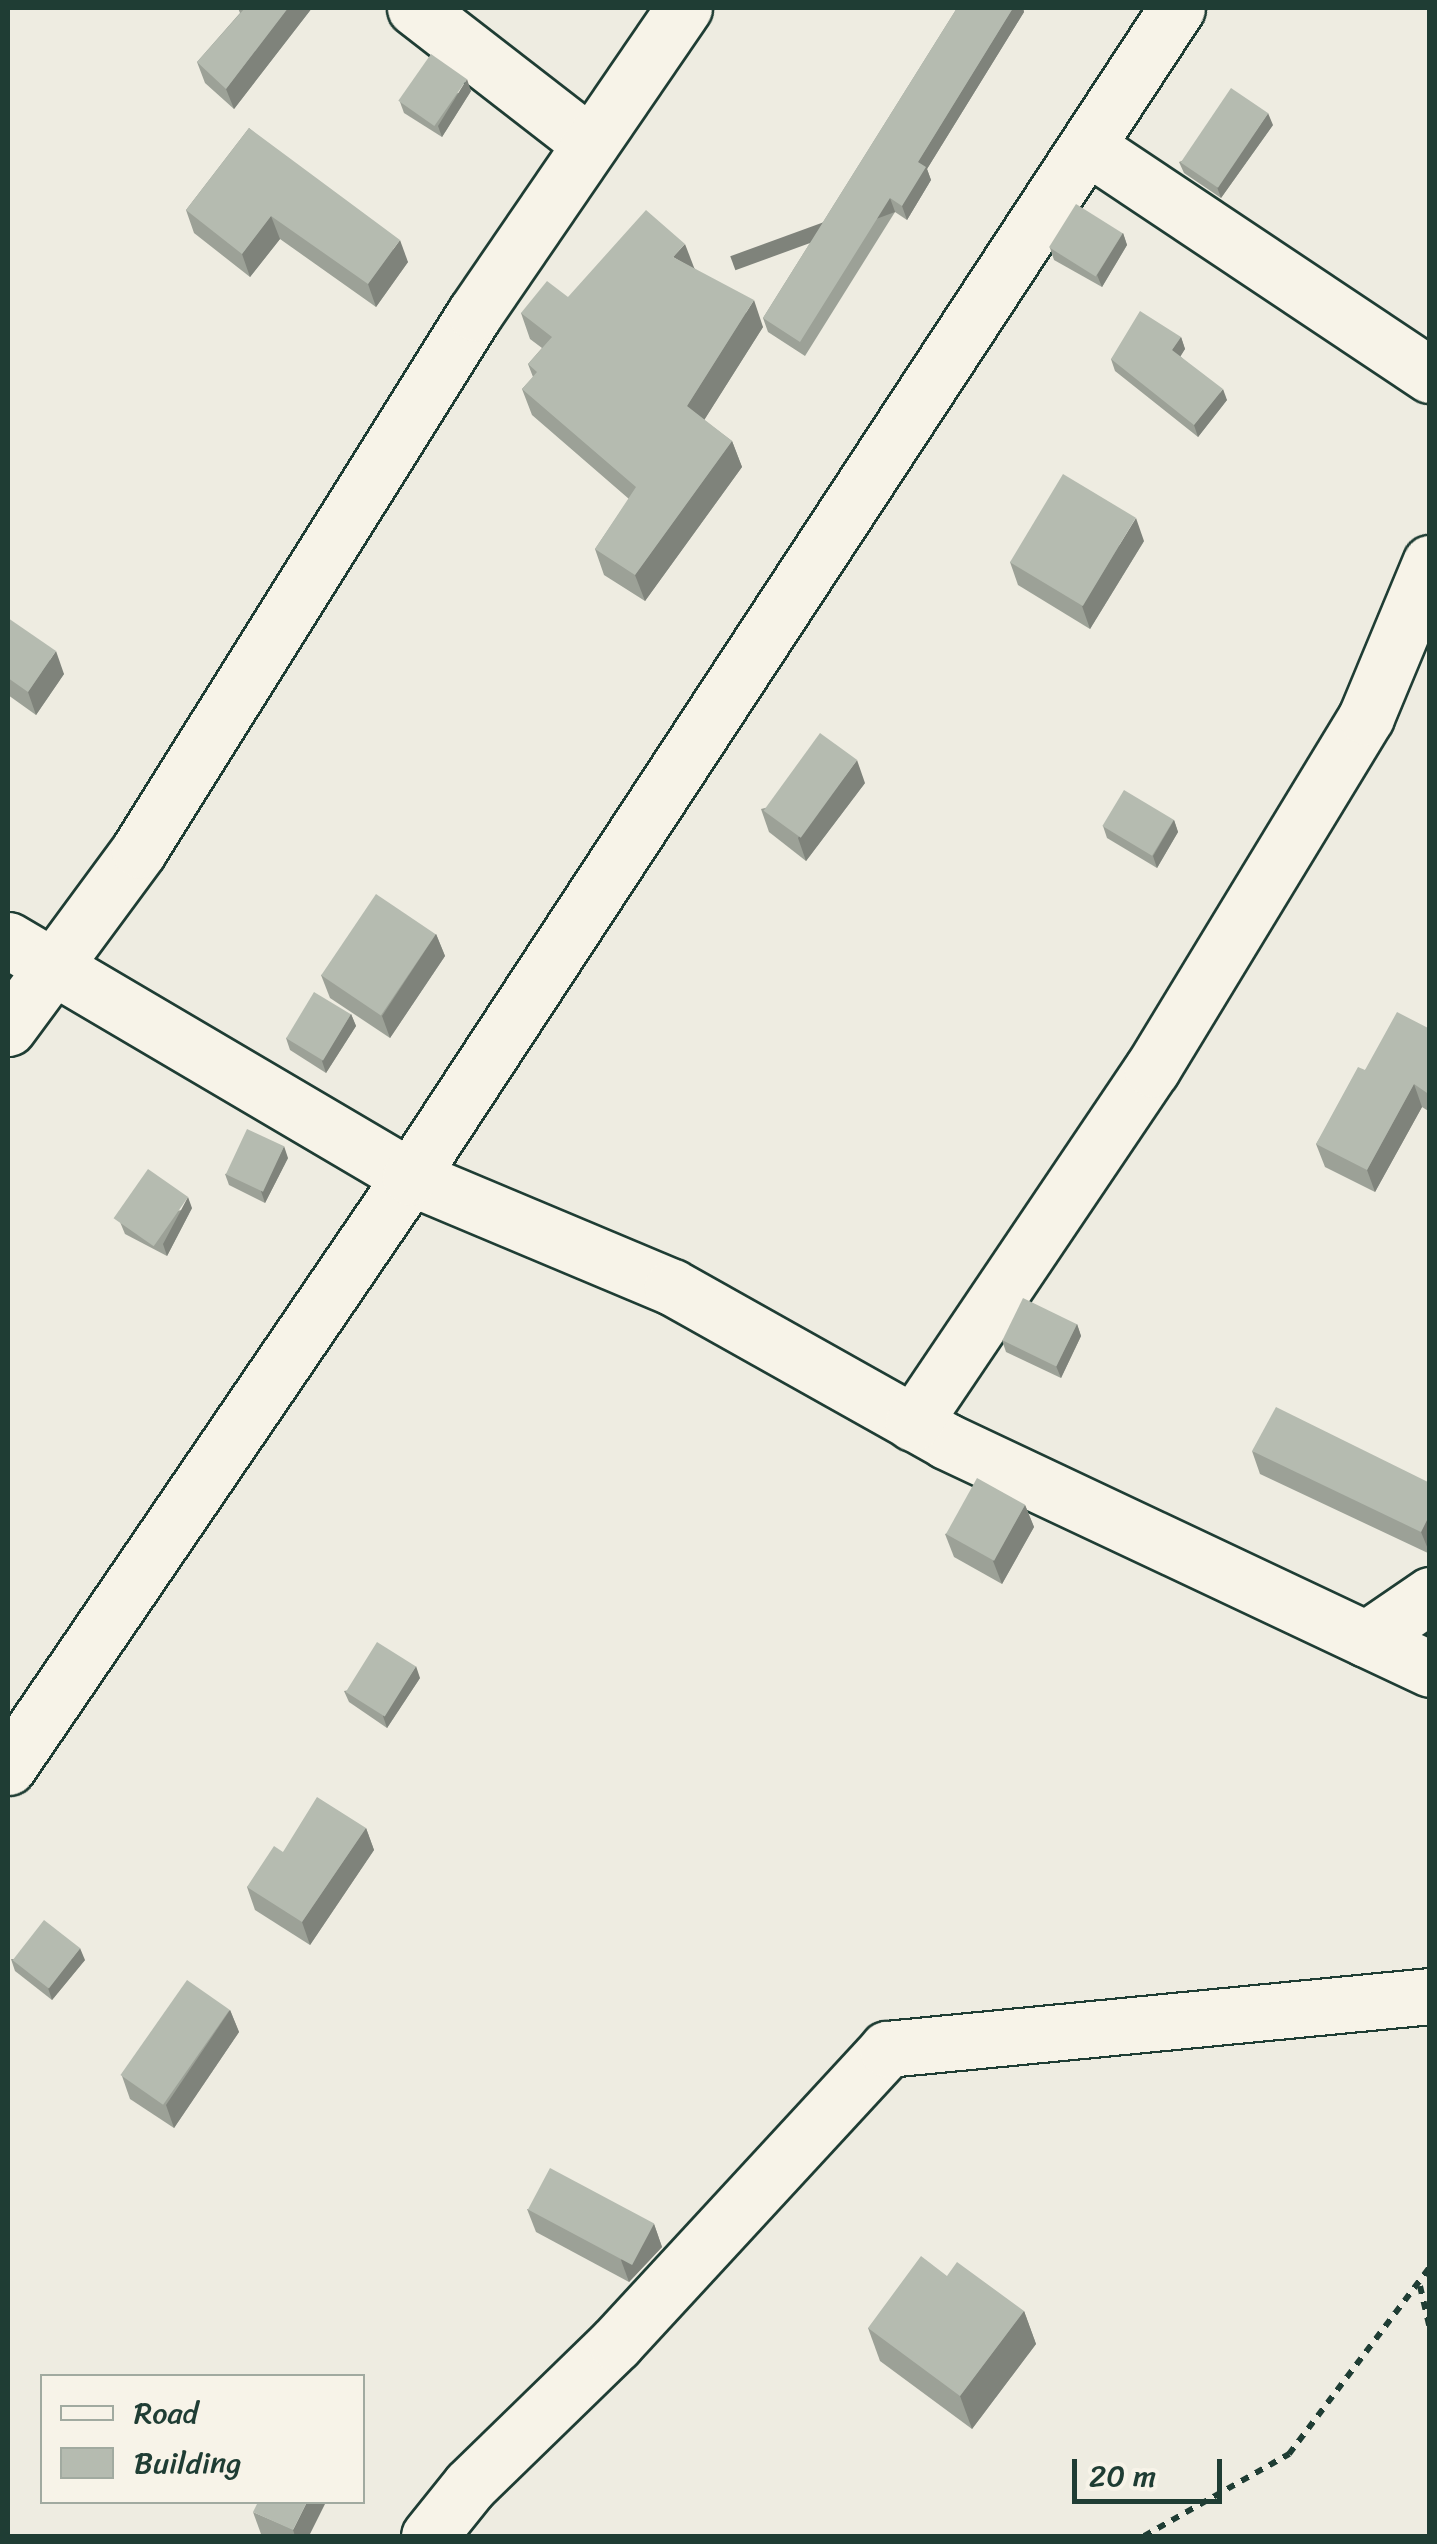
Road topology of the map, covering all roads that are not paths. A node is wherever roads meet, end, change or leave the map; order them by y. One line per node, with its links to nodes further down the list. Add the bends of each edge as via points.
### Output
1 (415, 8): 4 (street)
2 (684, 8): 4 (street)
3 (1178, 8): 5 (street)
4 (588, 142): 8 (street, via 139,850)
5 (1088, 146): 6 (street); 10 (street)
6 (1430, 376)
7 (1430, 563): 11 (street, via 1366,717 1152,1069)
8 (28, 952): 9 (street); 10 (street)
9 (8, 1028)
10 (410, 1177): 11 (street, via 672,1286); 15 (street)
11 (913, 1423): 13 (street)
12 (1430, 1595): 13 (street)
13 (1366, 1639): 14 (street)
14 (1430, 1669)
15 (8, 1767)
16 (1430, 1996): 17 (street, via 887,2050 616,2343 470,2485)
17 (429, 2536)

